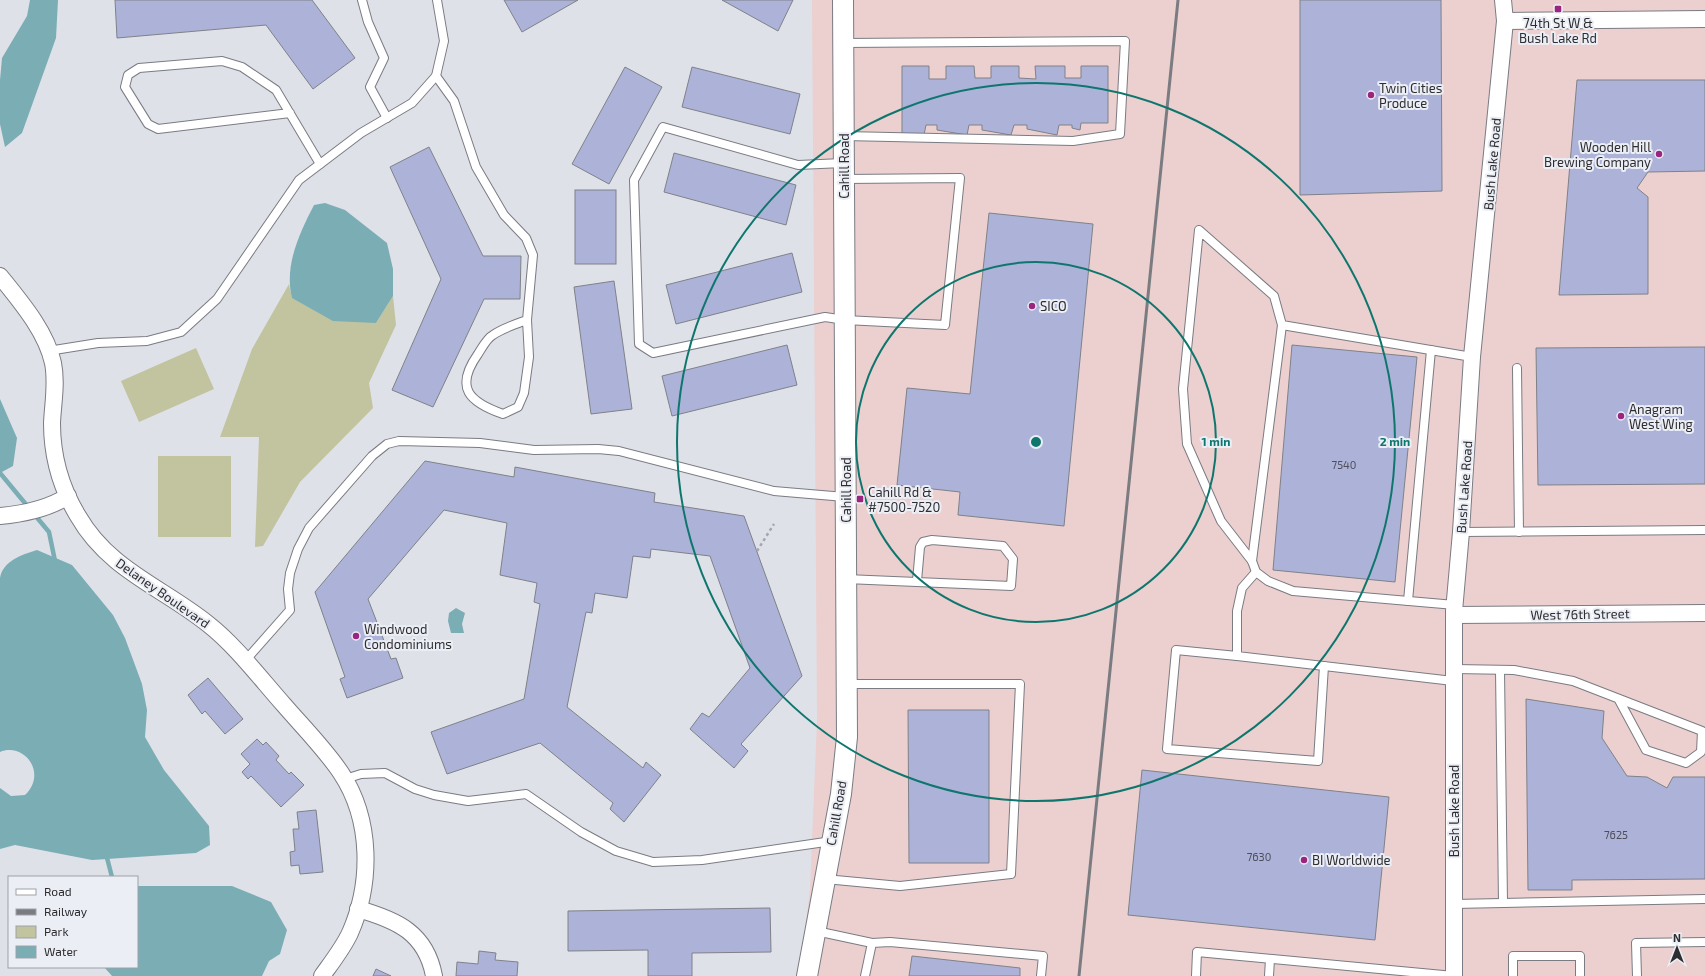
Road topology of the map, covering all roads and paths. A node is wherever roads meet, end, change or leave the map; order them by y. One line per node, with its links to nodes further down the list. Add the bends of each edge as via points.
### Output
1 (362, 0): 10 (lane, via 368,22 384,58 370,87)
2 (437, 0): 8 (lane, via 444,42)
3 (843, 0): 7 (street, Cahill Road)
4 (1503, 0): 6 (street, Bush Lake Road)
5 (1705, 19): 6 (street)
6 (1505, 21): 20 (street, Bush Lake Road)
7 (844, 43): 11 (street, Cahill Road); 11 (lane, via 1125,42 1120,134 1073,141)
8 (436, 76): 10 (lane, via 412,103); 15 (lane, via 454,101 476,167 504,215 526,238 533,255)
9 (290, 113): 9 (lane, via 276,90 242,67 222,61 139,68 128,75 125,87 148,124 158,129); 12 (lane)
10 (387, 118): 12 (lane, via 361,133)
11 (844, 136): 13 (street, Cahill Road)
12 (320, 164): 19 (lane, via 299,180 217,299 181,332 147,341 98,343)
13 (844, 171): 16 (street, Cahill Road); 16 (lane, via 960,178 945,325); 16 (lane, via 798,165 663,127 634,180 639,344 654,354 825,317)
14 (0, 276): 19 (street, Delaney Boulevard, via 42,335)
15 (527, 320): 15 (lane, via 529,357 524,393 518,407 503,414 485,408 472,398 466,385 469,367 492,335)
16 (845, 320): 23 (street, Cahill Road)
17 (1282, 325): 18 (lane); 30 (lane); 30 (lane, via 1274,296 1199,230 1183,389 1188,444 1221,521)
18 (1431, 350): 20 (lane); 34 (lane)
19 (48, 352): 22 (street, Delaney Boulevard, via 52,362 55,391 52,423 55,456 63,488)
20 (1472, 357): 27 (street, Bush Lake Road)
21 (1517, 368): 28 (lane)
22 (68, 496): 24 (street, via 21,514); 38 (street, Delaney Boulevard, via 78,517 97,544 126,570 209,624)
23 (846, 497): 32 (street, Cahill Road); 38 (lane, via 774,491 619,451 534,450 480,443 399,441 388,444 372,456 309,528 290,573 290,610)
24 (0, 516)
25 (774, 524): 29 (path)
26 (1705, 530): 28 (lane)
27 (1462, 532): 28 (lane); 35 (street, Bush Lake Road)
28 (1519, 532)
29 (757, 552)
30 (1252, 561): 31 (lane)
31 (1256, 572): 34 (lane, via 1268,581 1293,591); 37 (lane, via 1242,588 1237,611)
32 (846, 579): 33 (lane); 42 (street, Cahill Road)
33 (917, 581): 33 (lane, via 1011,586 1013,560 1002,546 932,540 923,542 920,547)
34 (1408, 601): 35 (lane)
35 (1454, 610): 36 (street, West 76th Street); 41 (street, Bush Lake Road)
36 (1705, 613)
37 (1237, 656): 39 (lane); 39 (lane, via 1176,650 1167,749 1318,762)
38 (244, 661): 44 (street, Delaney Boulevard, via 324,751)
39 (1324, 666): 41 (lane)
40 (1500, 670): 41 (lane); 43 (lane, via 1514,670 1572,681); 48 (lane)
41 (1454, 675): 49 (street, Bush Lake Road)
42 (847, 684): 45 (street, Cahill Road, via 847,737 841,794); 46 (lane, via 1020,684 1011,874 900,886)
43 (1619, 700): 43 (lane, via 1702,731 1701,752 1686,763 1646,750)
44 (344, 779): 45 (lane, via 361,774 385,773 415,789 468,801 526,794 581,832 616,851 653,862 702,860); 50 (street, Delaney Boulevard, via 356,800 364,828 364,886)
45 (832, 840): 46 (street, Cahill Road)
46 (825, 879): 51 (street, Cahill Road)
47 (1705, 899): 48 (lane)
48 (1503, 903): 49 (lane)
49 (1454, 904): 62 (street, Bush Lake Road)
50 (358, 909): 55 (street, Delaney Boulevard, via 350,934); 56 (street, via 393,921 408,930 420,941)
51 (815, 931): 52 (lane); 57 (street, Cahill Road)
52 (872, 942): 58 (lane); 59 (lane, via 1043,956)
53 (1705, 942): 65 (lane, via 1636,943)
54 (1270, 959): 60 (lane, via 1197,952); 61 (lane); 62 (lane)
55 (322, 976)
56 (434, 976)
57 (807, 976)
58 (865, 976)
59 (1041, 976)
60 (1196, 976)
61 (1269, 976)
62 (1454, 976)
63 (1513, 976): 64 (lane, via 1513,956 1580,956)
64 (1580, 976)
65 (1637, 976)

